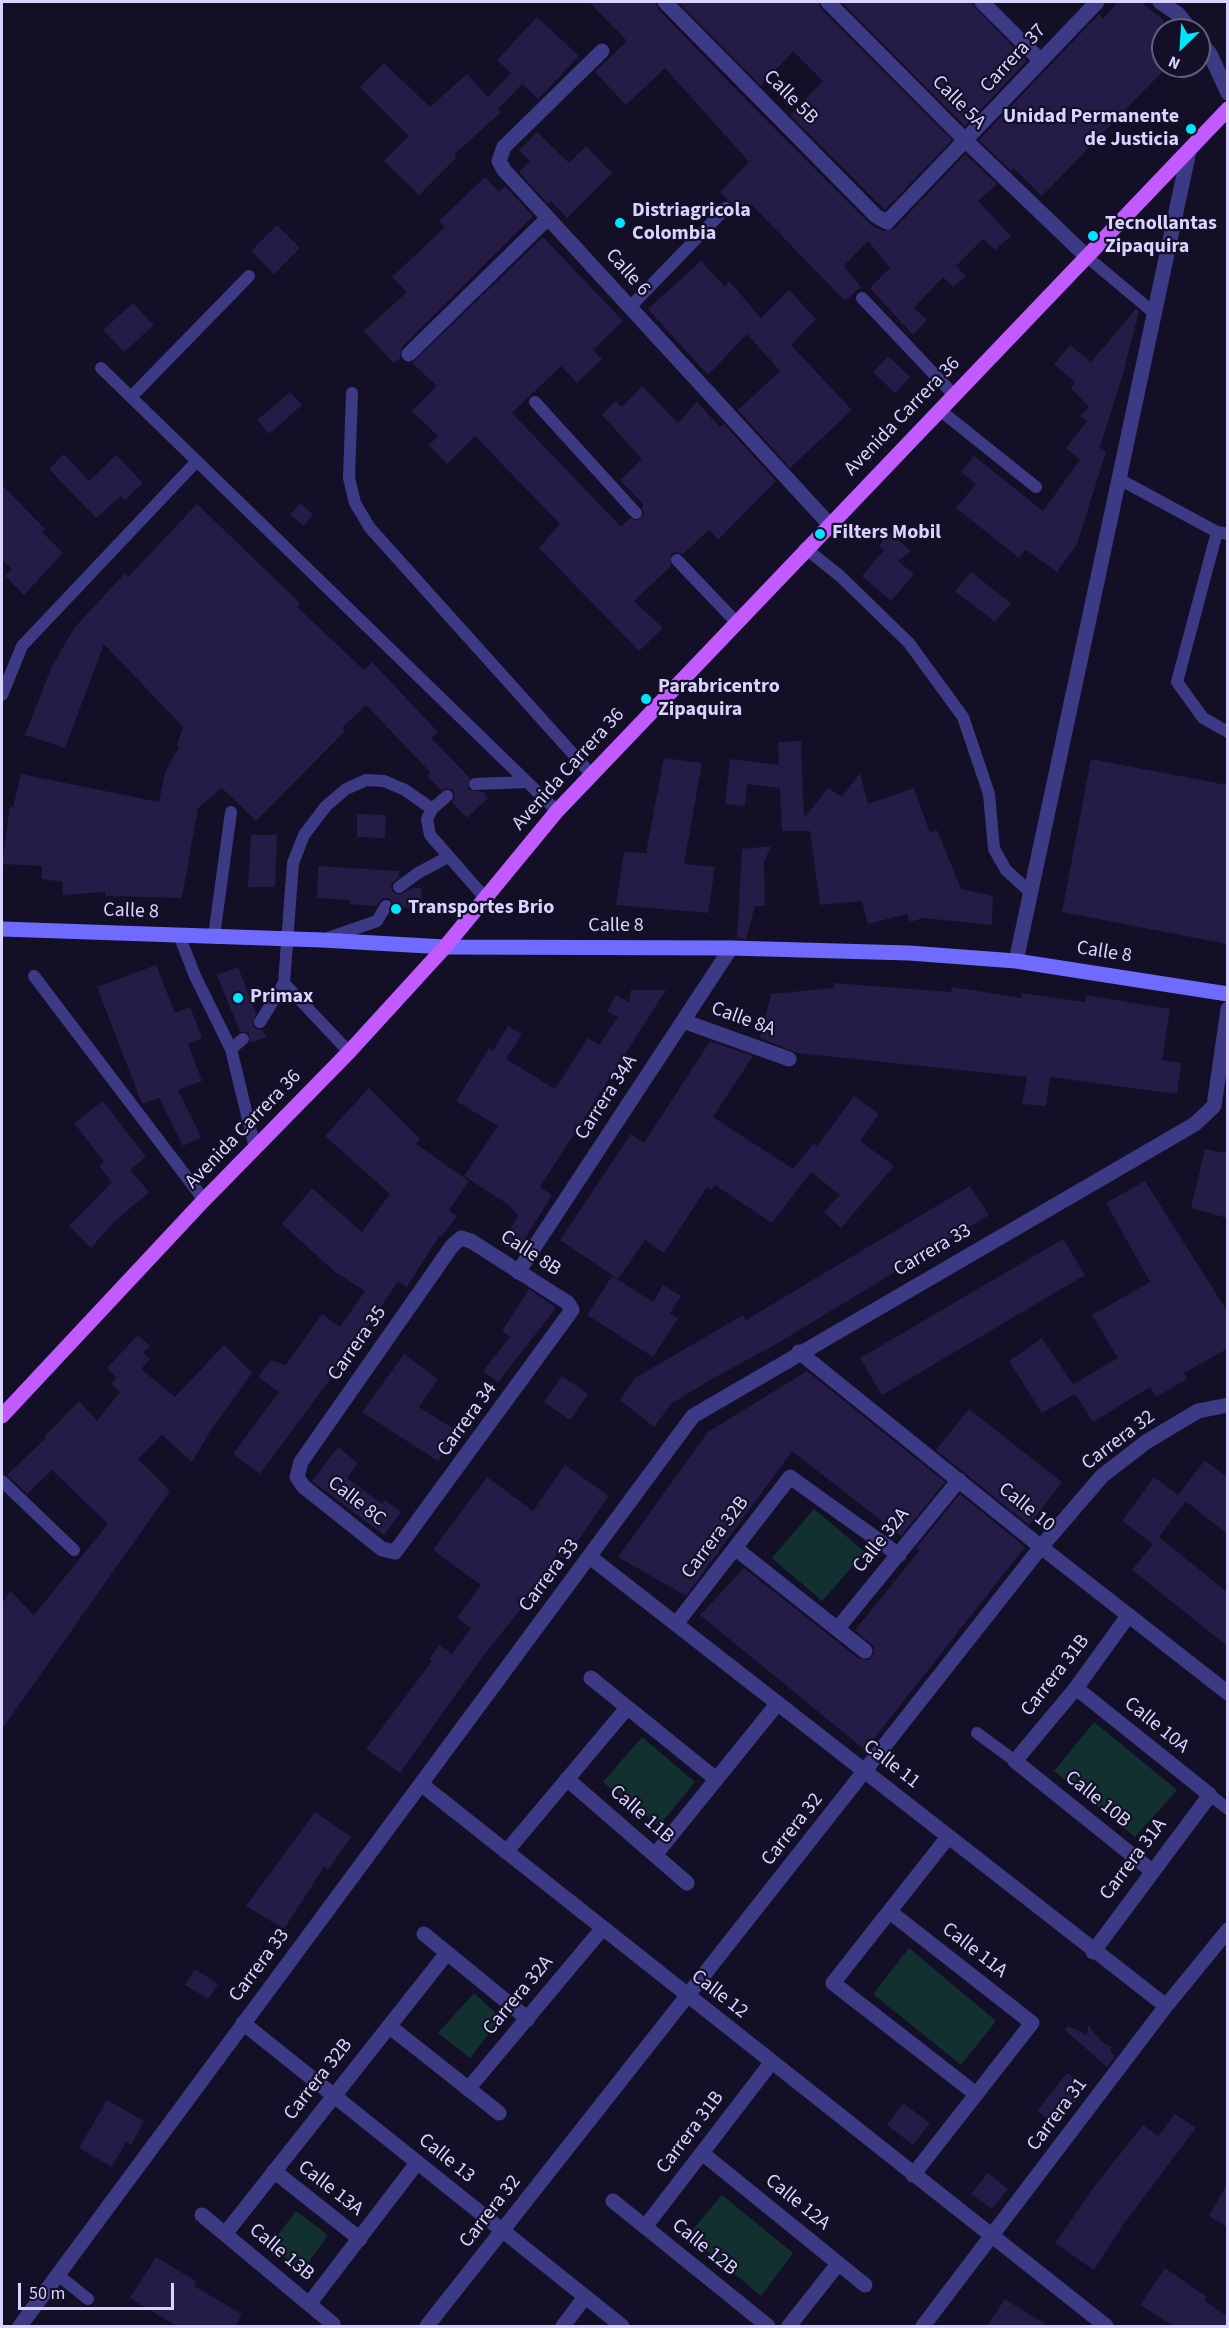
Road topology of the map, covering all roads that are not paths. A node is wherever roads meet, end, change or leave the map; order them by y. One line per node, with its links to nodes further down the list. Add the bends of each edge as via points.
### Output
1 (665, 2): 16 (street, Calle 5B, via 876,216)
2 (828, 2): 12 (street, Calle 5A)
3 (982, 2): 9 (street)
4 (1096, 2): 9 (street, Carrera 37)
5 (1160, 2): 6 (street)
6 (1181, 18)
7 (602, 51): 15 (street, Calle 6, via 504,147 499,160)
8 (1211, 56): 10 (street)
9 (1041, 61): 12 (street, Carrera 37)
10 (1227, 93)
11 (1227, 109): 13 (main road, Avenida Carrera 36)
12 (966, 141): 16 (street, Carrera 37); 17 (street, Calle 5A)
13 (1189, 151): 17 (main road, Avenida Carrera 36); 21 (street)
14 (726, 208): 20 (lane)
15 (548, 218): 20 (street, Calle 6); 22 (street)
16 (887, 222)
17 (1086, 256): 21 (lane); 25 (main road, Avenida Carrera 36)
18 (249, 276): 26 (lane)
19 (862, 298): 25 (lane)
20 (630, 307): 33 (street, Calle 6)
21 (1154, 313): 30 (street)
22 (409, 354)
23 (101, 368): 26 (lane)
24 (352, 393): 40 (lane, via 349,478 355,503 370,528)
25 (953, 394): 28 (main road, Avenida Carrera 36)
26 (131, 398): 29 (lane)
27 (535, 402): 32 (lane)
28 (941, 411): 31 (lane); 33 (main road, Avenida Carrera 36)
29 (197, 461): 38 (lane, via 22,646); 41 (lane)
30 (1119, 479): 34 (lane); 49 (street)
31 (1035, 487)
32 (636, 513)
33 (829, 524): 35 (main road, Avenida Carrera 36)
34 (1222, 533): 39 (lane, via 1177,682 1203,718)
35 (806, 548): 37 (main road, Avenida Carrera 36); 49 (lane, via 909,643 963,717 989,794 994,849 1006,870)
36 (677, 560): 37 (lane)
37 (736, 622): 40 (main road, Avenida Carrera 36)
38 (2, 695)
39 (1227, 732)
40 (591, 774): 45 (main road, Avenida Carrera 36)
41 (527, 782): 42 (lane); 45 (lane)
42 (475, 784)
43 (447, 796): 44 (lane)
44 (432, 809): 47 (lane, via 428,819 430,835); 55 (lane, via 405,790 384,781 366,780 346,789 326,806 304,835 293,863)
45 (557, 811): 50 (main road, Avenida Carrera 36)
46 (231, 812): 54 (lane)
47 (448, 857): 48 (lane); 50 (lane)
48 (399, 887)
49 (1030, 892): 59 (street)
50 (486, 899): 57 (main road, Avenida Carrera 36)
51 (386, 906): 56 (lane, via 377,921)
52 (2, 928): 53 (main road, Calle 8)
53 (179, 935): 54 (main road, Calle 8); 67 (lane)
54 (214, 936): 55 (main road, Calle 8)
55 (287, 938): 56 (main road, Calle 8); 61 (lane)
56 (322, 940): 57 (main road, Calle 8)
57 (445, 947): 58 (main road, Calle 8); 68 (main road, Avenida Carrera 36)
58 (730, 948): 59 (main road, Calle 8, via 909,953); 64 (street, Carrera 34A)
59 (1016, 961): 62 (main road, Calle 8)
60 (34, 976): 71 (lane)
61 (284, 983): 65 (lane); 68 (lane)
62 (1227, 994)
63 (1227, 1009): 75 (street, Carrera 33, via 1214,1106 1195,1124)
64 (683, 1021): 69 (street, Calle 8A); 73 (street, Carrera 34A)
65 (260, 1022)
66 (243, 1039): 67 (lane)
67 (231, 1049): 70 (lane)
68 (349, 1052): 70 (main road, Avenida Carrera 36)
69 (789, 1059)
70 (255, 1148): 71 (main road, Avenida Carrera 36)
71 (204, 1200): 77 (main road, Avenida Carrera 36)
72 (461, 1238): 73 (street, Calle 8B); 78 (street, Carrera 35, via 301,1462)
73 (518, 1272): 74 (street, Calle 8B, via 568,1303)
74 (572, 1310): 84 (street, Carrera 34)
75 (800, 1352): 79 (street, Calle 10); 86 (street, Carrera 33, via 693,1416)
76 (1227, 1406): 81 (street, Carrera 32, via 1198,1411 1119,1462 1102,1476)
77 (2, 1416)
78 (297, 1477): 84 (street, Calle 8C, via 304,1487 382,1549)
79 (959, 1480): 81 (street, Calle 10); 85 (street, Calle 32A)
80 (2, 1481): 83 (lane)
81 (1041, 1547): 87 (street, Calle 10); 98 (street, Carrera 32)
82 (735, 1548): 85 (street, Carrera 32B, via 790,1477); 88 (street, Carrera 32B); 89 (street)
83 (74, 1550)
84 (394, 1552)
85 (899, 1555): 89 (street, Calle 32A)
86 (590, 1557): 88 (street, Calle 11); 101 (street, Carrera 33)
87 (1128, 1616): 92 (street, Carrera 31B); 93 (street, Calle 10)
88 (676, 1624): 94 (street, Calle 11)
89 (838, 1628): 90 (street)
90 (865, 1651)
91 (591, 1678): 95 (street)
92 (1076, 1688): 97 (street, Carrera 31B); 102 (street, Calle 10A)
93 (1227, 1693)
94 (778, 1703): 98 (street, Calle 11); 100 (street)
95 (627, 1708): 99 (street); 100 (street)
96 (977, 1732): 97 (lane)
97 (1015, 1761): 107 (street, Calle 10B)
98 (865, 1772): 104 (street, Calle 11); 115 (street, Carrera 32)
99 (567, 1779): 105 (street); 106 (street, Calle 11B)
100 (716, 1779): 106 (street)
101 (421, 1784): 105 (street, Calle 12); 118 (street, Carrera 33)
102 (1210, 1795): 103 (lane); 107 (street, Carrera 31A)
103 (1227, 1809)
104 (948, 1837): 109 (street); 113 (street, Calle 11)
105 (506, 1852): 110 (street, Calle 12)
106 (655, 1855): 108 (street, Calle 11B)
107 (1152, 1871): 113 (street, Carrera 31A)
108 (687, 1883)
109 (890, 1912): 122 (street, Calle 11A, via 1032,2024); 122 (street, via 833,1983)
110 (602, 1929): 115 (street, Calle 12); 117 (street, Carrera 32A)
111 (1227, 1930): 116 (street, Carrera 31)
112 (424, 1934): 114 (street)
113 (1093, 1952): 116 (street, Calle 11)
114 (447, 1953): 117 (street); 119 (street, Carrera 32B)
115 (687, 1997): 120 (street, Calle 12); 132 (street, Carrera 32)
116 (1166, 2006): 134 (street, Carrera 31)
117 (528, 2019): 121 (street, Carrera 32A)
118 (243, 2023): 123 (street, Calle 13); 137 (street, Carrera 33)
119 (389, 2026): 121 (street); 123 (street, Carrera 32B)
120 (771, 2063): 125 (street, Carrera 31B); 128 (street, Calle 12)
121 (468, 2089): 124 (street)
122 (976, 2094): 128 (street)
123 (334, 2096): 126 (street, Calle 13); 127 (street, Carrera 32B)
124 (499, 2113)
125 (702, 2153): 131 (street, Carrera 31B); 136 (street, Calle 12A)
126 (417, 2163): 132 (street, Calle 13); 135 (street)
127 (274, 2171): 133 (street, Carrera 32B); 135 (street, Calle 13A)
128 (913, 2175): 134 (street, Calle 12)
129 (613, 2201): 131 (street, Calle 12B)
130 (202, 2215): 133 (street, Calle 13B)
131 (645, 2227): 147 (street, Calle 12B)
132 (502, 2231): 139 (street, Calle 13); 144 (street, Carrera 32)
133 (225, 2234): 141 (street, Calle 13B)
134 (993, 2235): 149 (street, Carrera 31); 150 (street, Calle 12)
135 (360, 2239): 141 (street)
136 (838, 2264): 138 (street, Calle 12A); 148 (street)
137 (58, 2275): 140 (lane); 143 (street, Carrera 33)
138 (865, 2285)
139 (585, 2297): 145 (street); 146 (street, Calle 13)
140 (87, 2299)
141 (309, 2304): 142 (street, Calle 13B)
142 (333, 2324)
143 (20, 2326)
144 (427, 2326)
145 (563, 2326)
146 (622, 2326)
147 (768, 2326)
148 (789, 2326)
149 (923, 2326)
150 (1106, 2326)

